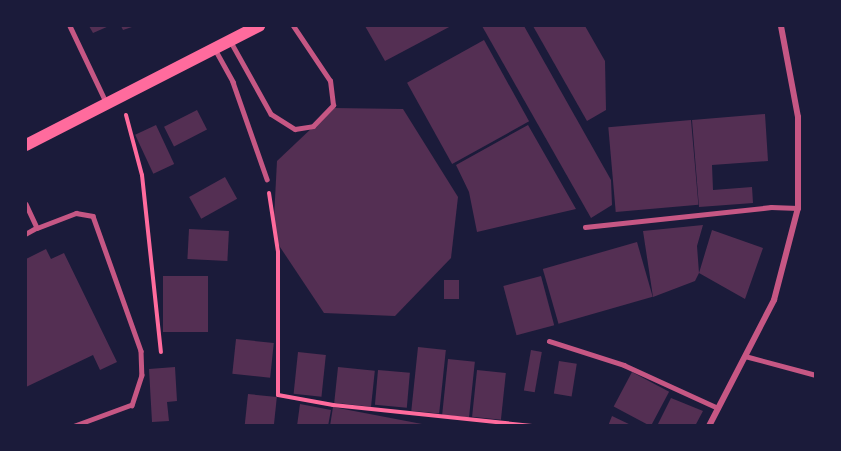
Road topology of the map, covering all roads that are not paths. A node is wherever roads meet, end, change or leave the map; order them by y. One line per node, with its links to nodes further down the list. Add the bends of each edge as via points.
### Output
1 (70, 26): 7 (lane)
2 (259, 26): 5 (main road)
3 (292, 26): 5 (lane, via 330,81 333,105 313,126 295,129 271,114)
4 (781, 26): 11 (street, via 798,117)
5 (231, 41): 6 (main road)
6 (215, 49): 7 (main road); 9 (lane, via 233,82)
7 (106, 104): 8 (main road)
8 (26, 145)
9 (267, 179)
10 (26, 204): 13 (lane)
11 (798, 208): 12 (lane, via 771,207); 16 (street, via 774,300)
12 (585, 227)
13 (37, 228): 14 (lane); 19 (lane, via 76,213 93,216 141,351 142,375 132,405)
14 (26, 234)
15 (549, 341): 18 (lane, via 624,365)
16 (745, 356): 17 (lane); 18 (street)
17 (816, 375)
18 (718, 408): 20 (street)
19 (75, 426)
20 (709, 426)

